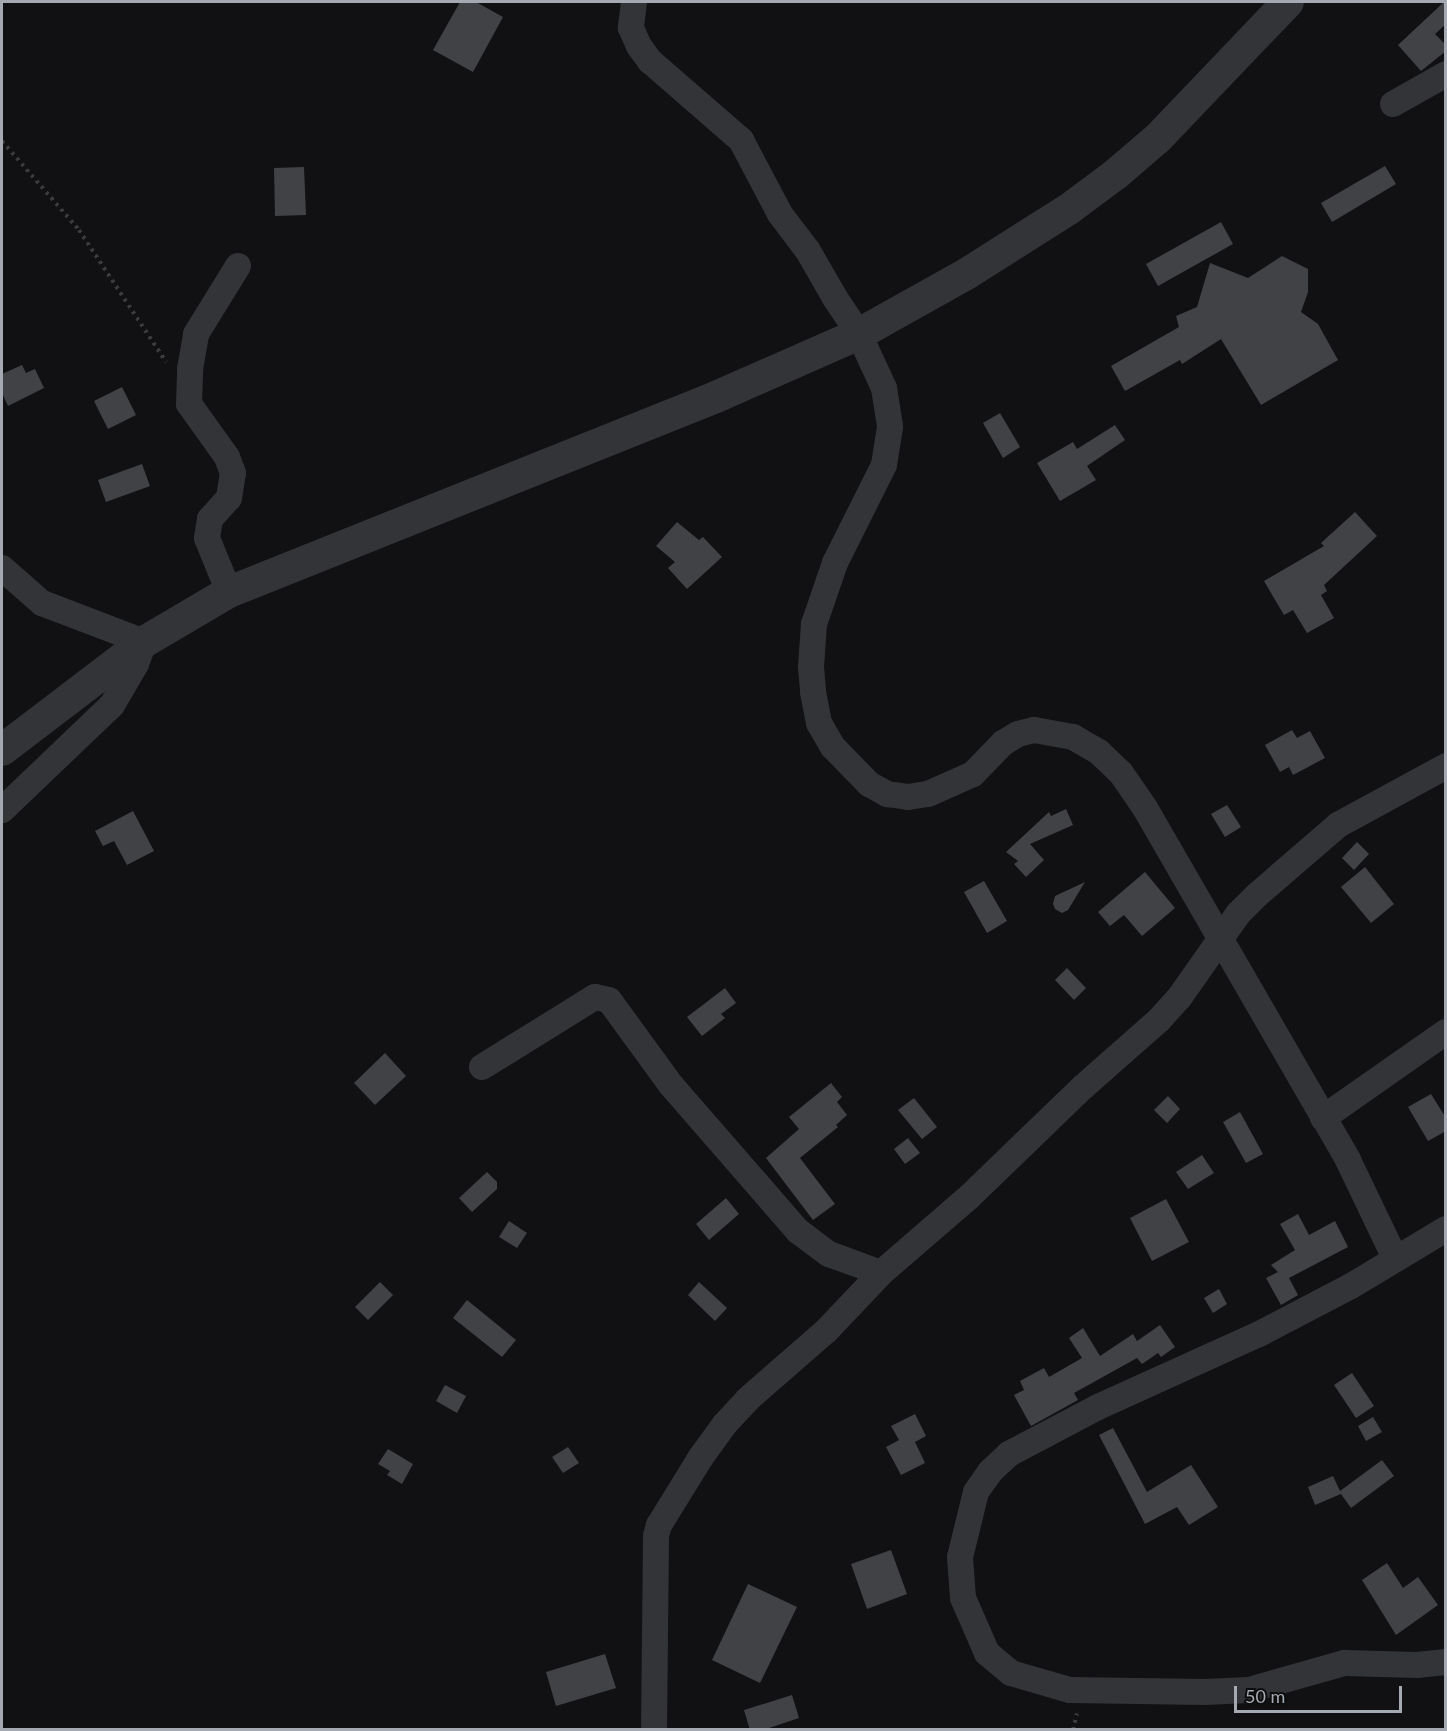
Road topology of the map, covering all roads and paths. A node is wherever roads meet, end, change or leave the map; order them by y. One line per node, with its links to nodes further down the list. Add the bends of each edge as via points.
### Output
1 (634, 2): 7 (street, via 632,28 639,46 650,61 741,140 780,213)
2 (1288, 2): 7 (street, via 1158,138 1116,174 968,273)
3 (1446, 74): 4 (street)
4 (1393, 104)
5 (2, 141): 8 (path, via 79,230)
6 (238, 266): 10 (street, via 196,334 189,404 227,457 233,473 229,498 210,519 207,538)
7 (859, 334): 10 (street, via 716,398); 15 (street, via 884,388 890,427 884,465 835,563 814,624 813,692 819,723 832,747 869,784 887,794 908,797 928,794 973,774 1003,743 1018,734 1051,731 1073,738 1099,752 1121,773)
8 (167, 363)
9 (2, 568): 11 (street, via 42,603)
10 (229, 592): 11 (street)
11 (144, 642): 12 (street); 14 (street, via 112,705)
12 (2, 750)
13 (1446, 766): 15 (street, via 1338,825 1257,895)
14 (2, 810)
15 (1221, 938): 18 (street); 21 (street, via 1159,1020 1083,1086 969,1197)
16 (1446, 1032): 18 (street)
17 (482, 1067): 21 (street, via 595,997 609,1000 670,1084 798,1232 829,1254)
18 (1323, 1118): 20 (street, via 1348,1160)
19 (1446, 1229): 20 (street)
20 (1395, 1258): 22 (street, via 1259,1334 1098,1407 1008,1454 976,1492 960,1557 963,1598 987,1653 1011,1673 1070,1690 1249,1690 1344,1663)
21 (881, 1273): 23 (street, via 827,1330 724,1425 659,1525 655,1547)
22 (1446, 1662)
23 (654, 1730)

